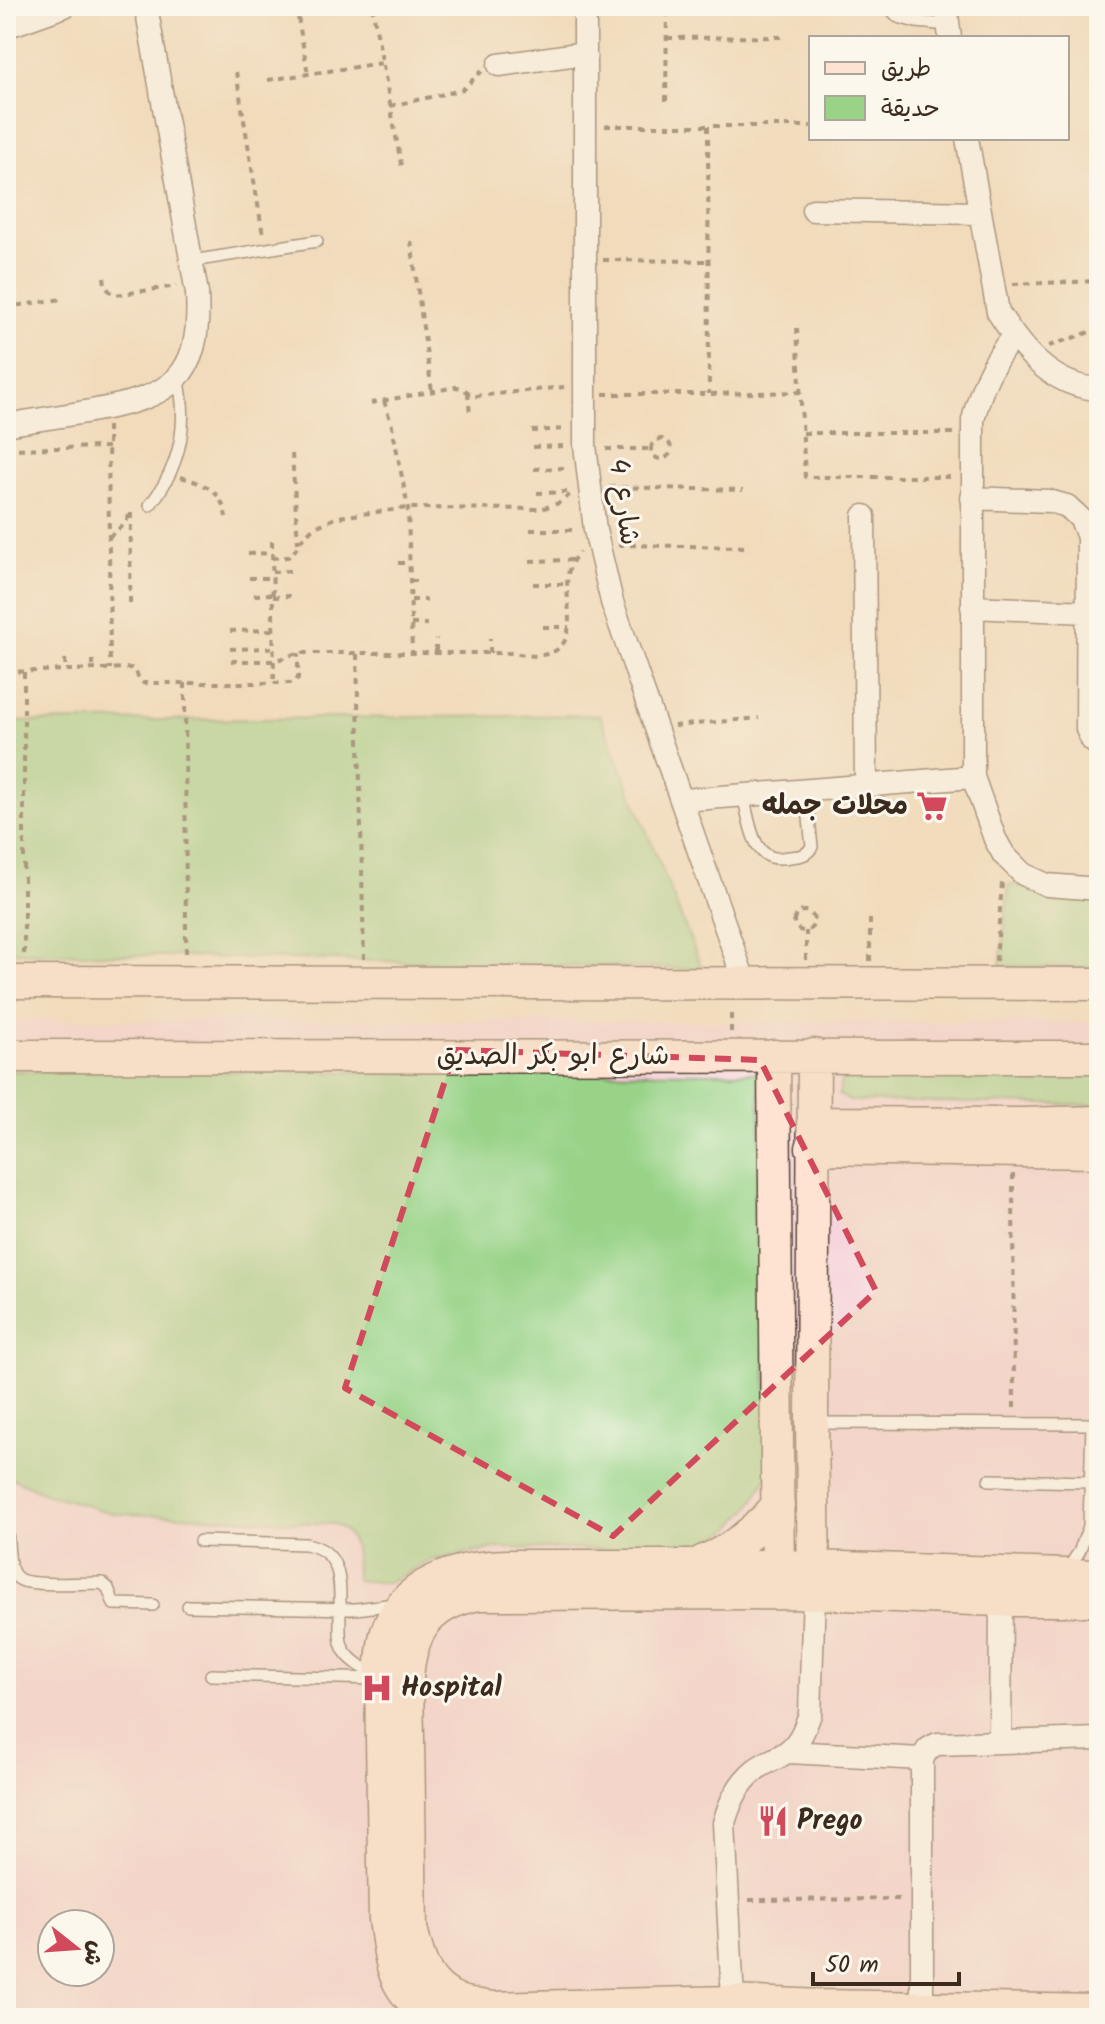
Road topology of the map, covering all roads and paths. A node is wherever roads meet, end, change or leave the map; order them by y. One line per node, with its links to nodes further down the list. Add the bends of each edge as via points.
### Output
1 (65, 6): 12 (street)
2 (146, 6): 35 (street)
3 (296, 6): 19 (path)
4 (372, 6): 16 (path)
5 (393, 6): 10 (path)
6 (585, 6): 15 (street, شارع 4)
7 (652, 6): 8 (path)
8 (667, 6): 14 (path)
9 (888, 6): 11 (lane, via 898,17)
10 (405, 10)
11 (948, 23)
12 (6, 27)
13 (782, 37): 14 (path)
14 (667, 38): 21 (path)
15 (585, 53): 17 (street); 23 (street, شارع 4)
16 (382, 63): 19 (path); 22 (path)
17 (499, 65): 22 (path, via 482,71 462,90)
18 (236, 72): 32 (path)
19 (308, 74): 20 (path)
20 (268, 80)
21 (666, 101)
22 (390, 106): 27 (path)
23 (585, 126): 24 (path); 33 (street, شارع 4)
24 (708, 126): 25 (path); 34 (path)
25 (809, 126)
26 (967, 140): 29 (street)
27 (402, 169)
28 (813, 210): 29 (street)
29 (980, 213): 38 (street)
30 (317, 241): 32 (lane)
31 (411, 241): 48 (path)
32 (266, 249): 35 (lane)
33 (585, 259): 34 (path); 46 (street, شارع 4)
34 (708, 261): 51 (path)
35 (194, 272): 36 (path, via 116,295 106,288); 45 (street, via 197,337)
36 (104, 277)
37 (1099, 281): 38 (path)
38 (992, 285): 43 (street, via 998,312)
39 (62, 299): 40 (path)
40 (6, 307)
41 (797, 328): 49 (path)
42 (1099, 329): 44 (path)
43 (1013, 336): 44 (street); 59 (street, via 981,390)
44 (1028, 354): 47 (street, via 1069,383)
45 (178, 377): 54 (street, via 152,396); 67 (lane, via 184,419)
46 (585, 389): 50 (path); 51 (path); 65 (street, شارع 4)
47 (1099, 389)
48 (432, 392): 50 (path, via 456,387); 52 (path)
49 (801, 392): 51 (path); 58 (path)
50 (468, 393): 55 (path)
51 (709, 394)
52 (384, 401): 53 (path); 72 (path)
53 (371, 403)
54 (108, 408): 56 (street); 60 (path)
55 (470, 415)
56 (6, 425)
57 (532, 431): 65 (path)
58 (803, 433): 59 (path); 68 (path, via 805,477)
59 (973, 433): 68 (street)
60 (109, 447): 62 (path); 77 (path)
61 (533, 447): 65 (path)
62 (6, 449)
63 (651, 449): 63 (path, via 661,459 671,448 661,439); 65 (path)
64 (292, 454): 80 (path)
65 (584, 461): 66 (path); 69 (path); 70 (path); 72 (path, via 559,503 541,509); 78 (street, شارع 4)
66 (534, 469)
67 (171, 474): 71 (lane); 75 (path, via 215,492)
68 (972, 488): 88 (street, via 1067,506 1081,519); 104 (street)
69 (743, 490)
70 (537, 493)
71 (150, 505): 73 (path)
72 (408, 508): 80 (path, via 328,520); 87 (path)
73 (131, 513): 77 (path); 103 (path)
74 (864, 516): 139 (street)
75 (226, 517)
76 (530, 530): 78 (path)
77 (109, 537): 110 (path)
78 (596, 537): 81 (path); 84 (path); 136 (street, شارع 4, via 612,602)
79 (272, 541): 83 (path)
80 (298, 545): 83 (path, via 288,557)
81 (747, 547)
82 (248, 554): 83 (path)
83 (272, 556): 90 (path)
84 (573, 560): 85 (path); 95 (path)
85 (530, 561)
86 (398, 563): 87 (path)
87 (410, 563): 92 (path)
88 (1093, 568): 105 (street)
89 (291, 571): 90 (path)
90 (272, 575): 91 (path); 99 (path)
91 (249, 578)
92 (410, 581): 93 (path); 97 (path)
93 (422, 581)
94 (533, 584): 95 (path)
95 (567, 584): 109 (path)
96 (403, 593): 97 (path)
97 (411, 593): 101 (path)
98 (254, 595): 99 (path)
99 (273, 596): 100 (path); 112 (path)
100 (290, 596)
101 (411, 600): 102 (path); 106 (path)
102 (427, 600)
103 (130, 603)
104 (972, 607): 105 (street); 138 (street)
105 (1088, 612): 134 (street)
106 (411, 624): 107 (path); 119 (path)
107 (427, 624)
108 (543, 627): 109 (path)
109 (569, 627): 121 (path, via 562,644 550,653)
110 (109, 630): 111 (path); 127 (path)
111 (119, 630)
112 (273, 630): 113 (path); 116 (path)
113 (230, 631)
114 (490, 638): 121 (path)
115 (436, 639): 120 (path)
116 (274, 648): 117 (path); 126 (path)
117 (230, 649)
118 (298, 653): 122 (path); 126 (path); 133 (path, via 298,680)
119 (412, 653): 120 (path); 122 (path)
120 (436, 653): 121 (path)
121 (490, 653)
122 (357, 654): 149 (path)
123 (65, 659): 129 (path)
124 (93, 660): 128 (path)
125 (231, 661): 126 (path)
126 (274, 661): 133 (path)
127 (110, 669): 128 (path); 132 (path, via 134,669 143,683)
128 (93, 670): 129 (path)
129 (66, 671): 131 (path)
130 (6, 672): 131 (path)
131 (24, 672): 147 (path)
132 (185, 683): 133 (path); 148 (path)
133 (274, 683)
134 (1093, 716): 137 (street, via 1087,729)
135 (759, 718): 136 (path)
136 (657, 727): 142 (street, شارع 4)
137 (1099, 746)
138 (973, 777): 139 (street); 143 (street)
139 (866, 785): 140 (street)
140 (806, 790): 141 (street); 141 (lane, via 812,847 792,857 761,852)
141 (743, 795): 142 (street)
142 (683, 800): 150 (street, شارع 4)
143 (1004, 855): 144 (street, via 1023,874 1047,885); 152 (path)
144 (1099, 889)
145 (870, 915): 151 (path)
146 (794, 919): 146 (path, via 797,928 806,931 814,920 804,911)
147 (15, 982): 148 (street)
148 (187, 982): 149 (street)
149 (364, 983): 150 (street)
150 (738, 983): 151 (street); 156 (path)
151 (869, 983): 152 (street)
152 (994, 984): 153 (street)
153 (1099, 984)
154 (814, 1055): 157 (street, شارع ابو بكر الصديق); 158 (street, شارع ابو بكر الصديق); 160 (street)
155 (6, 1056): 156 (street, شارع ابو بكر الصديق)
156 (731, 1056): 157 (street, شارع ابو بكر الصديق)
157 (774, 1056): 168 (street)
158 (1099, 1057)
159 (1099, 1122): 160 (street)
160 (812, 1136): 161 (street); 163 (street)
161 (1013, 1151): 162 (street); 164 (path)
162 (1099, 1152)
163 (812, 1423): 164 (lane); 175 (street)
164 (1014, 1424): 165 (lane)
165 (1096, 1424): 167 (lane)
166 (989, 1480): 167 (lane)
167 (1090, 1482): 172 (lane, via 1085,1540)
168 (778, 1505): 171 (street, via 750,1535); 174 (street)
169 (6, 1520): 179 (lane, via 10,1565 18,1579 102,1583 114,1604)
170 (200, 1541): 181 (lane, via 321,1549 337,1568)
171 (695, 1565): 174 (street); 178 (street, via 482,1567 438,1578)
172 (1063, 1575): 173 (street); 175 (street)
173 (1099, 1576)
174 (778, 1580): 175 (street); 183 (street, via 460,1598 426,1621)
175 (814, 1580): 176 (street); 186 (street, via 810,1714)
176 (1001, 1600): 177 (street); 185 (street)
177 (1099, 1600)
178 (404, 1602): 181 (lane); 183 (street, via 393,1617 383,1650)
179 (153, 1605)
180 (188, 1606): 181 (lane)
181 (340, 1609): 183 (lane, via 343,1649 353,1660)
182 (211, 1675): 183 (lane)
183 (394, 1679): 190 (street, via 411,1928 425,1974 438,1988 458,2001 491,2008); 195 (street, via 385,1920 398,1982 406,1996)
184 (1099, 1739): 185 (street)
185 (1000, 1741): 187 (street, via 937,1744)
186 (788, 1752): 187 (street); 189 (street, via 755,1770 730,1803 724,1823)
187 (922, 1759): 188 (street)
188 (922, 1898): 189 (path); 191 (street)
189 (727, 1900): 190 (street)
190 (733, 2002): 192 (street)
191 (922, 2008): 193 (street); 194 (street)
192 (783, 2011): 194 (street)
193 (1099, 2011)
194 (822, 2012)
195 (435, 2018)

